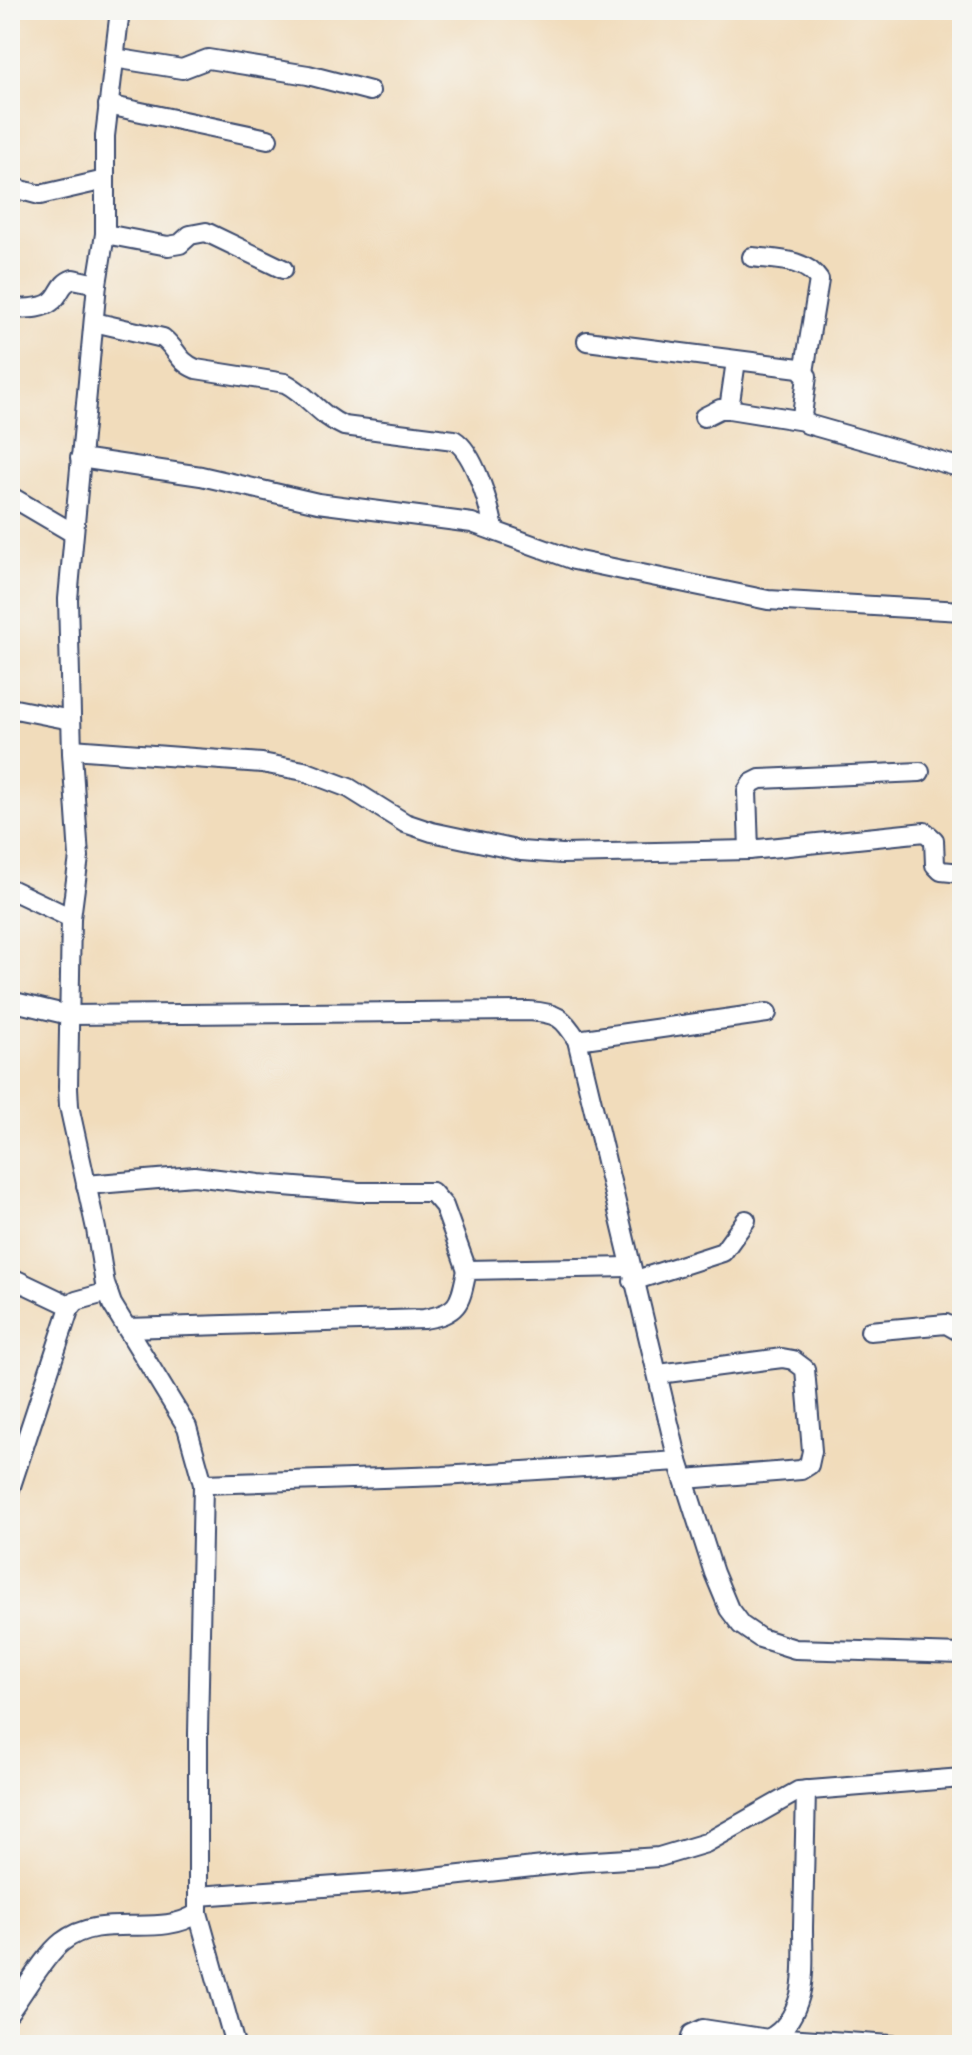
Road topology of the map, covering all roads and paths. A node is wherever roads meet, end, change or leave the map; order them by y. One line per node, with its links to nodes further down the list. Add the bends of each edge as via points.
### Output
1 (120, 10): 2 (street)
2 (114, 58): 3 (street, via 182,69 208,59); 4 (street)
3 (370, 91)
4 (108, 105): 5 (street); 6 (street)
5 (268, 139)
6 (105, 180): 7 (street, via 40,195); 8 (street)
7 (10, 187)
8 (105, 234): 10 (street, via 168,246 206,232); 11 (street)
9 (752, 257): 16 (street, via 804,265 819,280)
10 (283, 269)
11 (97, 284): 12 (street, via 73,279 46,306); 13 (street)
12 (10, 309)
13 (94, 322): 20 (street); 23 (street, via 163,338 183,364 196,369 293,386 329,420 344,426 462,444)
14 (587, 341): 15 (street)
15 (736, 361): 16 (street); 17 (street)
16 (804, 372): 19 (street)
17 (729, 409): 18 (street); 19 (street)
18 (704, 417)
19 (804, 421): 21 (street)
20 (80, 458): 23 (street, via 201,476 318,503); 24 (street)
21 (962, 468)
22 (10, 496): 24 (street)
23 (494, 529): 25 (street, via 574,560 768,600)
24 (73, 533): 27 (street, via 68,599)
25 (962, 611)
26 (10, 708): 27 (street)
27 (71, 720): 28 (street)
28 (72, 749): 30 (street, via 304,771 349,788 405,823 521,851); 33 (street, via 79,857)
29 (920, 772): 30 (street, via 760,779 747,791)
30 (749, 850): 31 (street, via 925,832 934,840 935,865 941,871)
31 (962, 873)
32 (10, 889): 33 (street)
33 (71, 918): 36 (street)
34 (10, 1001): 36 (street)
35 (767, 1013): 37 (street)
36 (69, 1015): 37 (street, via 529,1011 564,1020); 38 (street, via 69,1106)
37 (577, 1040): 41 (street)
38 (86, 1185): 40 (street, via 194,1176 359,1192 432,1192 444,1206); 43 (street)
39 (746, 1220): 41 (street, via 723,1252)
40 (467, 1270): 41 (street); 45 (street, via 461,1300 444,1316)
41 (632, 1274): 48 (street)
42 (10, 1277): 44 (street)
43 (108, 1292): 44 (street); 45 (street)
44 (71, 1306): 52 (street)
45 (127, 1328): 51 (street, via 187,1427)
46 (870, 1331): 47 (street, via 946,1324)
47 (962, 1333)
48 (659, 1374): 49 (street); 50 (street, via 782,1358 805,1369 809,1465 801,1470)
49 (678, 1461): 50 (street); 51 (street)
50 (684, 1479): 53 (street, via 729,1609 760,1638 795,1649)
51 (203, 1484): 56 (street)
52 (10, 1489)
53 (962, 1654)
54 (962, 1778): 55 (street)
55 (806, 1790): 56 (street, via 706,1843 659,1857 519,1867); 58 (street, via 801,1993 789,2021)
56 (198, 1904): 57 (street, via 180,1922 92,1927 74,1934 59,1944); 59 (street)
57 (10, 2011)
58 (772, 2037): 60 (street, via 703,2029 692,2034); 61 (street)
59 (235, 2045)
60 (689, 2045)
61 (891, 2045)

